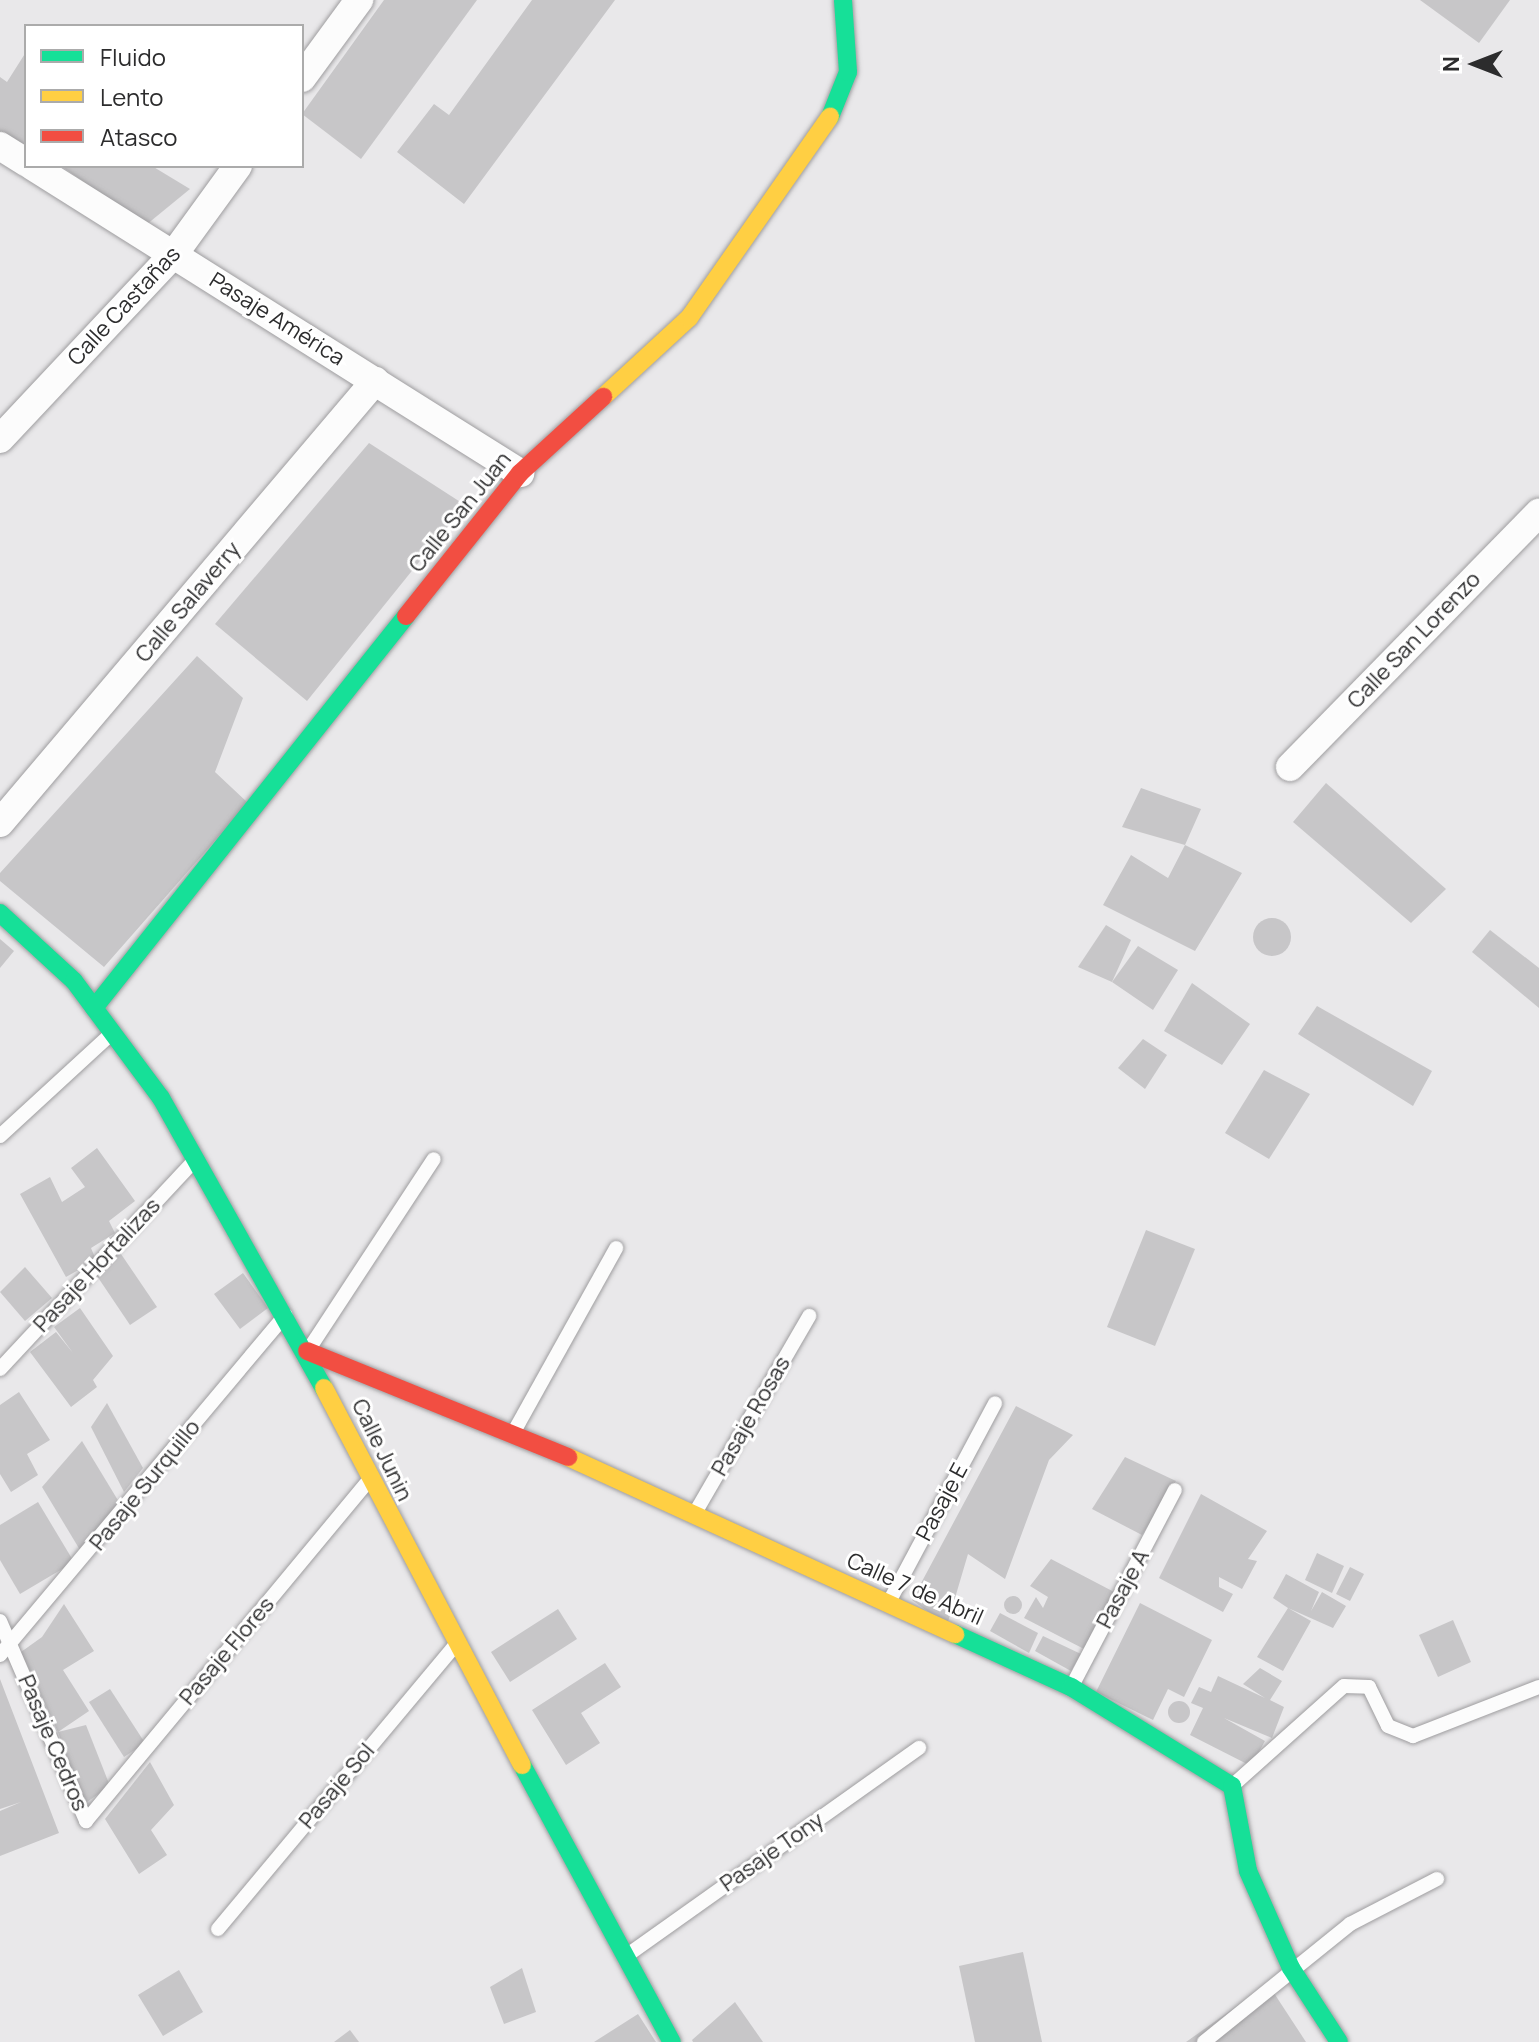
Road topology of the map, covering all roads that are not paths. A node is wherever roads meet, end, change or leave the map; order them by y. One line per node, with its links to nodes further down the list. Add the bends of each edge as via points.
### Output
1 (359, 0): 3 (street)
2 (843, 0): 11 (street, Calle San Juan, via 848,72 819,139 689,318)
3 (304, 75)
4 (0, 146): 5 (street)
5 (24, 161)
6 (35, 168): 8 (street, Pasaje América)
7 (237, 168): 8 (street, Calle Castañas)
8 (174, 254): 9 (street, Pasaje América); 10 (street, Calle Castañas)
9 (375, 381): 11 (street, Pasaje América); 14 (street, Calle Salaverry)
10 (0, 439)
11 (520, 473): 16 (street, Calle San Juan)
12 (1539, 513): 13 (street, Calle San Lorenzo)
13 (1290, 767)
14 (0, 823)
15 (0, 913): 16 (street, Calle Junin)
16 (94, 1008): 17 (street, Calle Junin)
17 (112, 1033): 18 (lane); 20 (street, Calle Junin)
18 (0, 1136)
19 (434, 1159): 24 (lane)
20 (195, 1160): 22 (street, Calle Junin); 25 (lane, Pasaje Hortalizas)
21 (616, 1248): 27 (lane)
22 (287, 1312): 24 (street, Calle Junin); 34 (lane, Pasaje Surquillo)
23 (809, 1316): 30 (lane, Pasaje Rosas)
24 (307, 1351): 27 (street, Calle 7 de Abril); 28 (street, Calle Junin)
25 (0, 1369)
26 (995, 1403): 31 (lane, Pasaje E)
27 (514, 1432): 30 (street, Calle 7 de Abril)
28 (369, 1481): 33 (street, Calle Junin); 39 (lane, Pasaje Flores)
29 (1175, 1490): 35 (lane, Pasaje A)
30 (693, 1517): 31 (street, Calle 7 de Abril)
31 (889, 1602): 35 (street, Calle 7 de Abril)
32 (0, 1621): 34 (lane, Pasaje Cedros)
33 (456, 1644): 41 (lane, Pasaje Sol); 42 (street, Calle Junin)
34 (5, 1651): 39 (lane, Pasaje Cedros)
35 (1071, 1687): 38 (street, Calle 7 de Abril)
36 (1539, 1687): 38 (lane, via 1413,1736 1388,1726 1369,1687 1344,1686)
37 (919, 1748): 42 (lane, Pasaje Tony)
38 (1232, 1786): 43 (street, via 1248,1871)
39 (86, 1821)
40 (1437, 1879): 43 (lane, via 1350,1924)
41 (218, 1929)
42 (626, 1957): 44 (street, Calle Junin)
43 (1291, 1968): 45 (lane); 46 (street)
44 (672, 2042)
45 (1204, 2042)
46 (1339, 2042)

